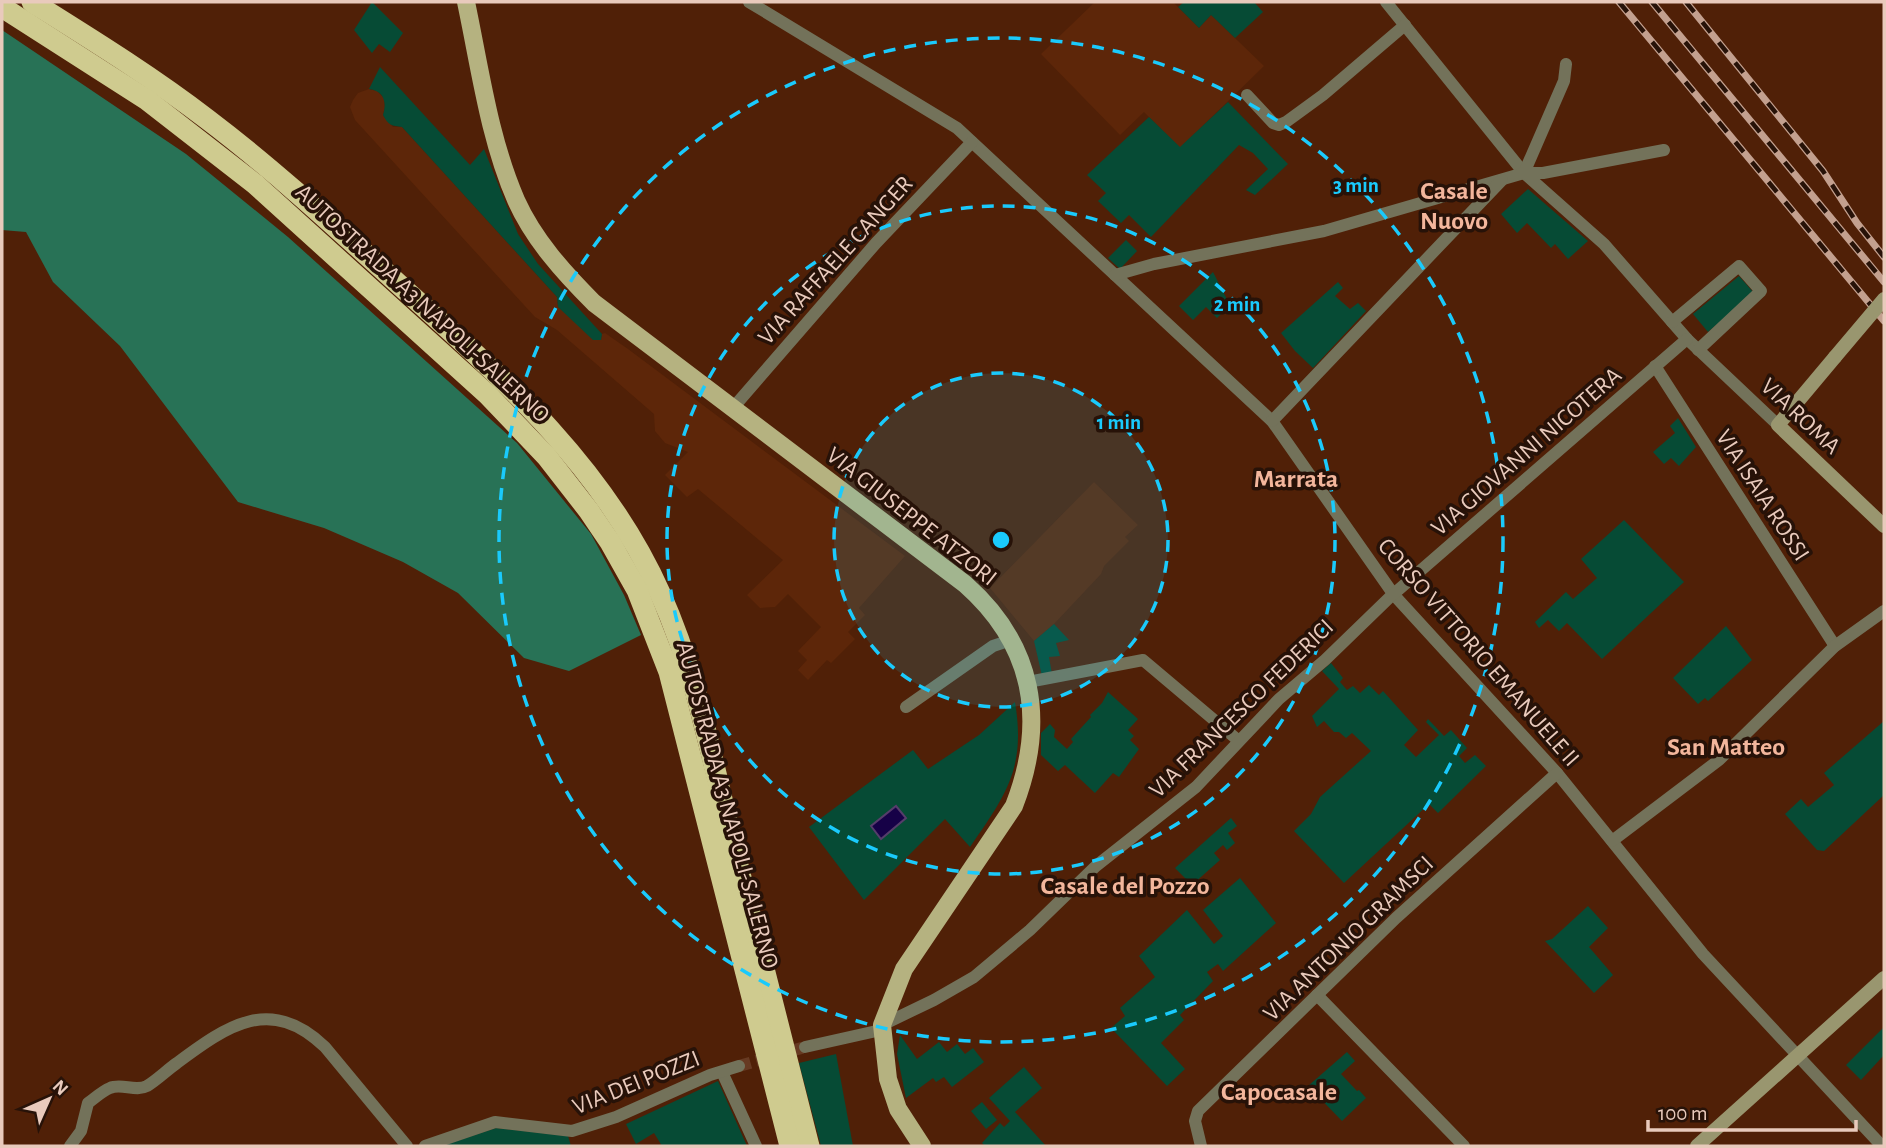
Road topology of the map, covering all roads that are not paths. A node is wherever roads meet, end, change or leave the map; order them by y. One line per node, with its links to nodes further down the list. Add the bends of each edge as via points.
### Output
1 (32, 2): 45 (highway, AUTOSTRADA A3 NAPOLI-SALERNO, via 170,92 304,198 522,398 565,445 621,520 659,591 689,668)
2 (466, 2): 19 (main road, VIA GIUSEPPE ATZORI, via 499,157 535,234 566,276 594,303)
3 (749, 2): 9 (street, CORSO VITTORIO EMANUELE II, via 957,128)
4 (1386, 2): 6 (street, VIA ROMA)
5 (2, 7): 44 (highway, AUTOSTRADA A3 NAPOLI-SALERNO, via 147,100 272,198 502,409 589,511 637,590 669,672)
6 (1405, 25): 8 (street, via 1286,122 1273,123); 11 (street, VIA ROMA)
7 (1566, 64): 11 (street, via 1564,81)
8 (1247, 95)
9 (972, 142): 13 (street, CORSO VITTORIO EMANUELE II); 19 (street, VIA RAFFAELE CANGER, via 876,243)
10 (1664, 150): 11 (street)
11 (1524, 173): 12 (street); 15 (street, VIA ROMA, via 1604,244)
12 (1503, 180): 13 (street, via 1324,231); 20 (street)
13 (1115, 275): 20 (street, CORSO VITTORIO EMANUELE II)
14 (1884, 299): 21 (street, bridge)
15 (1672, 322): 16 (street, VIA ROMA); 17 (street, via 1739,265 1760,291)
16 (1687, 339): 17 (street, VIA ROMA); 18 (street, VIA GIOVANNI NICOTERA)
17 (1698, 350): 21 (street, VIA ROMA)
18 (1655, 366): 23 (street, VIA GIOVANNI NICOTERA); 26 (street, VIA ISAIA ROSSI)
19 (732, 409): 25 (main road, VIA GIUSEPPE ATZORI, via 965,584 990,608)
20 (1272, 421): 23 (street, CORSO VITTORIO EMANUELE II)
21 (1778, 425): 22 (street, VIA ROMA)
22 (1884, 526)
23 (1394, 594): 29 (street, VIA FRANCESCO FEDERICI); 30 (street, CORSO VITTORIO EMANUELE II)
24 (1881, 618): 26 (street)
25 (1011, 640): 27 (main road, VIA GIUSEPPE ATZORI); 28 (street, via 993,646)
26 (1835, 646): 31 (street, via 1728,752)
27 (1028, 682): 29 (street, via 1143,660); 34 (main road, VIA GIUSEPPE ATZORI, via 1031,750 1014,806 904,969)
28 (906, 707)
29 (1239, 741): 34 (street, VIA FRANCESCO FEDERICI, via 1196,787 1096,866 974,977)
30 (1557, 774): 31 (street, CORSO VITTORIO EMANUELE II); 33 (street, VIA ANTONIO GRAMSCI)
31 (1612, 841): 36 (street, CORSO VITTORIO EMANUELE II, via 1703,954)
32 (1884, 978): 36 (street)
33 (1317, 995): 47 (street, VIA ANTONIO GRAMSCI, via 1198,1111 1195,1121); 48 (street)
34 (882, 1027): 35 (street); 46 (main road, VIA GIUSEPPE ATZORI, via 888,1079 898,1109)
35 (805, 1047)
36 (1798, 1057): 39 (street); 49 (street, CORSO VITTORIO EMANUELE II)
37 (739, 1066): 38 (street, VIA DEI POZZI)
38 (722, 1072): 42 (street, VIA DEI POZZI, via 572,1131 495,1122); 43 (street)
39 (1702, 1145)
40 (70, 1146): 41 (street, via 81,1131 88,1103 111,1087 144,1088 203,1043 234,1026 273,1018 292,1023 325,1046)
41 (407, 1146)
42 (425, 1146)
43 (755, 1146)
44 (790, 1146)
45 (809, 1146)
46 (922, 1146)
47 (1200, 1146)
48 (1464, 1146)
49 (1882, 1146)

